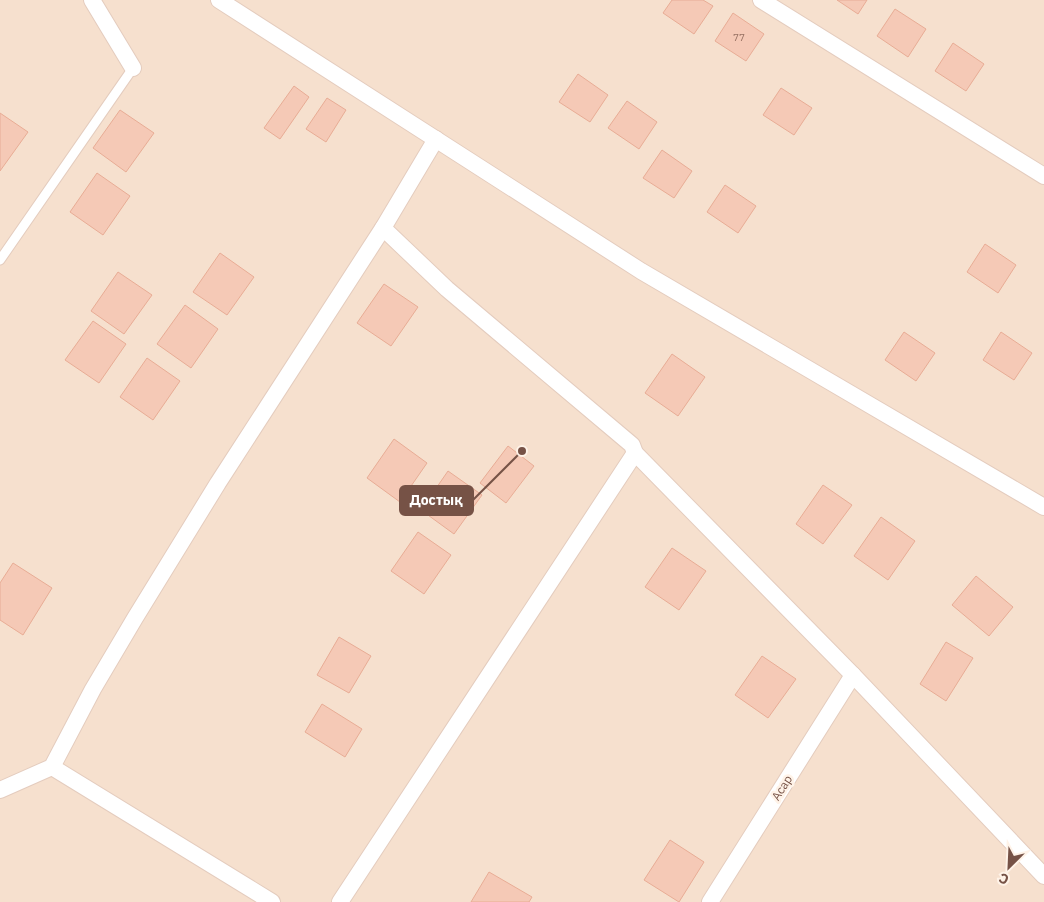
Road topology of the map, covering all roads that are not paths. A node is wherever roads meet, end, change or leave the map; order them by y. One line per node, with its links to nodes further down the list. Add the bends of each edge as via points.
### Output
1 (92, 0): 4 (street)
2 (219, 0): 5 (street)
3 (761, 0): 6 (street)
4 (134, 68): 8 (lane)
5 (436, 140): 7 (street); 10 (street, via 641,271)
6 (1044, 176)
7 (383, 228): 9 (street, via 447,289 632,446); 12 (street, via 145,601)
8 (0, 260)
9 (635, 453): 11 (street); 16 (street)
10 (1044, 507)
11 (853, 675): 14 (street); 17 (street, Асар)
12 (52, 767): 13 (street); 15 (street)
13 (0, 790)
14 (1044, 876)
15 (272, 902)
16 (340, 902)
17 (710, 902)

